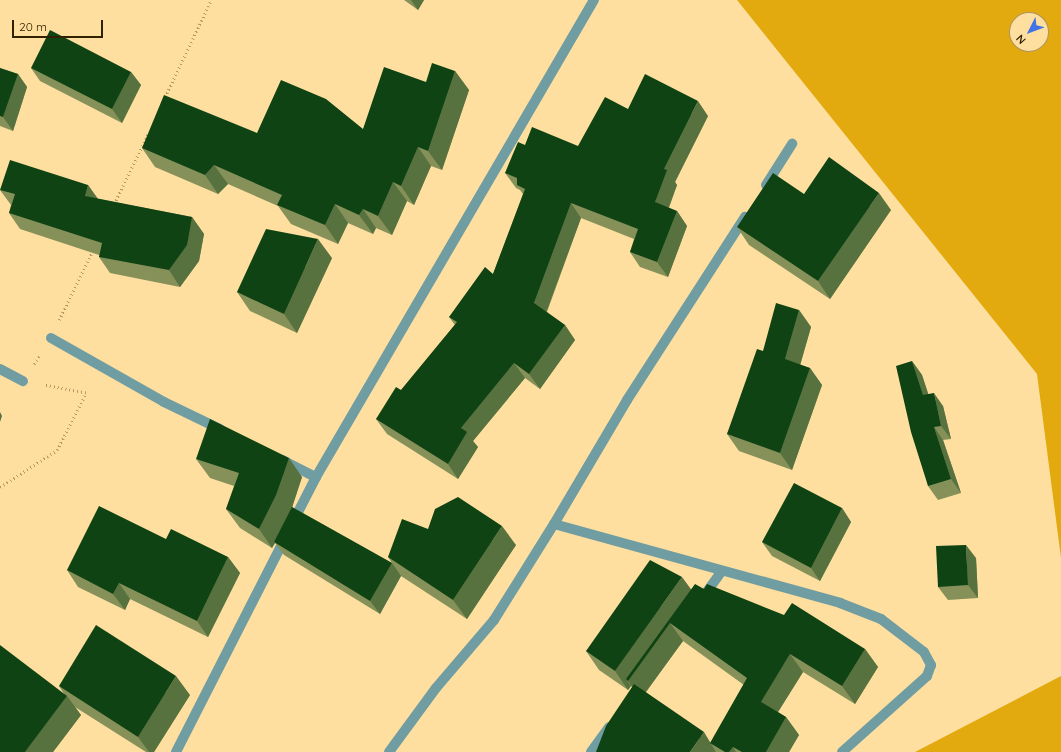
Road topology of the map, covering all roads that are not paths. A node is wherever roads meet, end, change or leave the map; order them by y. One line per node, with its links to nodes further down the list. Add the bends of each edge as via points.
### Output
1 (594, 0): 10 (street)
2 (792, 144): 3 (street)
3 (758, 196)
4 (750, 209): 11 (street, via 627,400)
5 (50, 338): 8 (street, via 164,402)
6 (0, 369): 7 (street)
7 (23, 381)
8 (233, 436)
9 (274, 456): 10 (street)
10 (316, 477): 15 (street)
11 (554, 524): 12 (street); 16 (street, via 494,620 436,688)
12 (722, 571): 13 (street); 18 (street, via 840,603 881,619 924,652 931,665 927,676)
13 (698, 603)
14 (614, 720): 17 (street)
15 (176, 752)
16 (389, 752)
17 (591, 752)
18 (842, 752)

